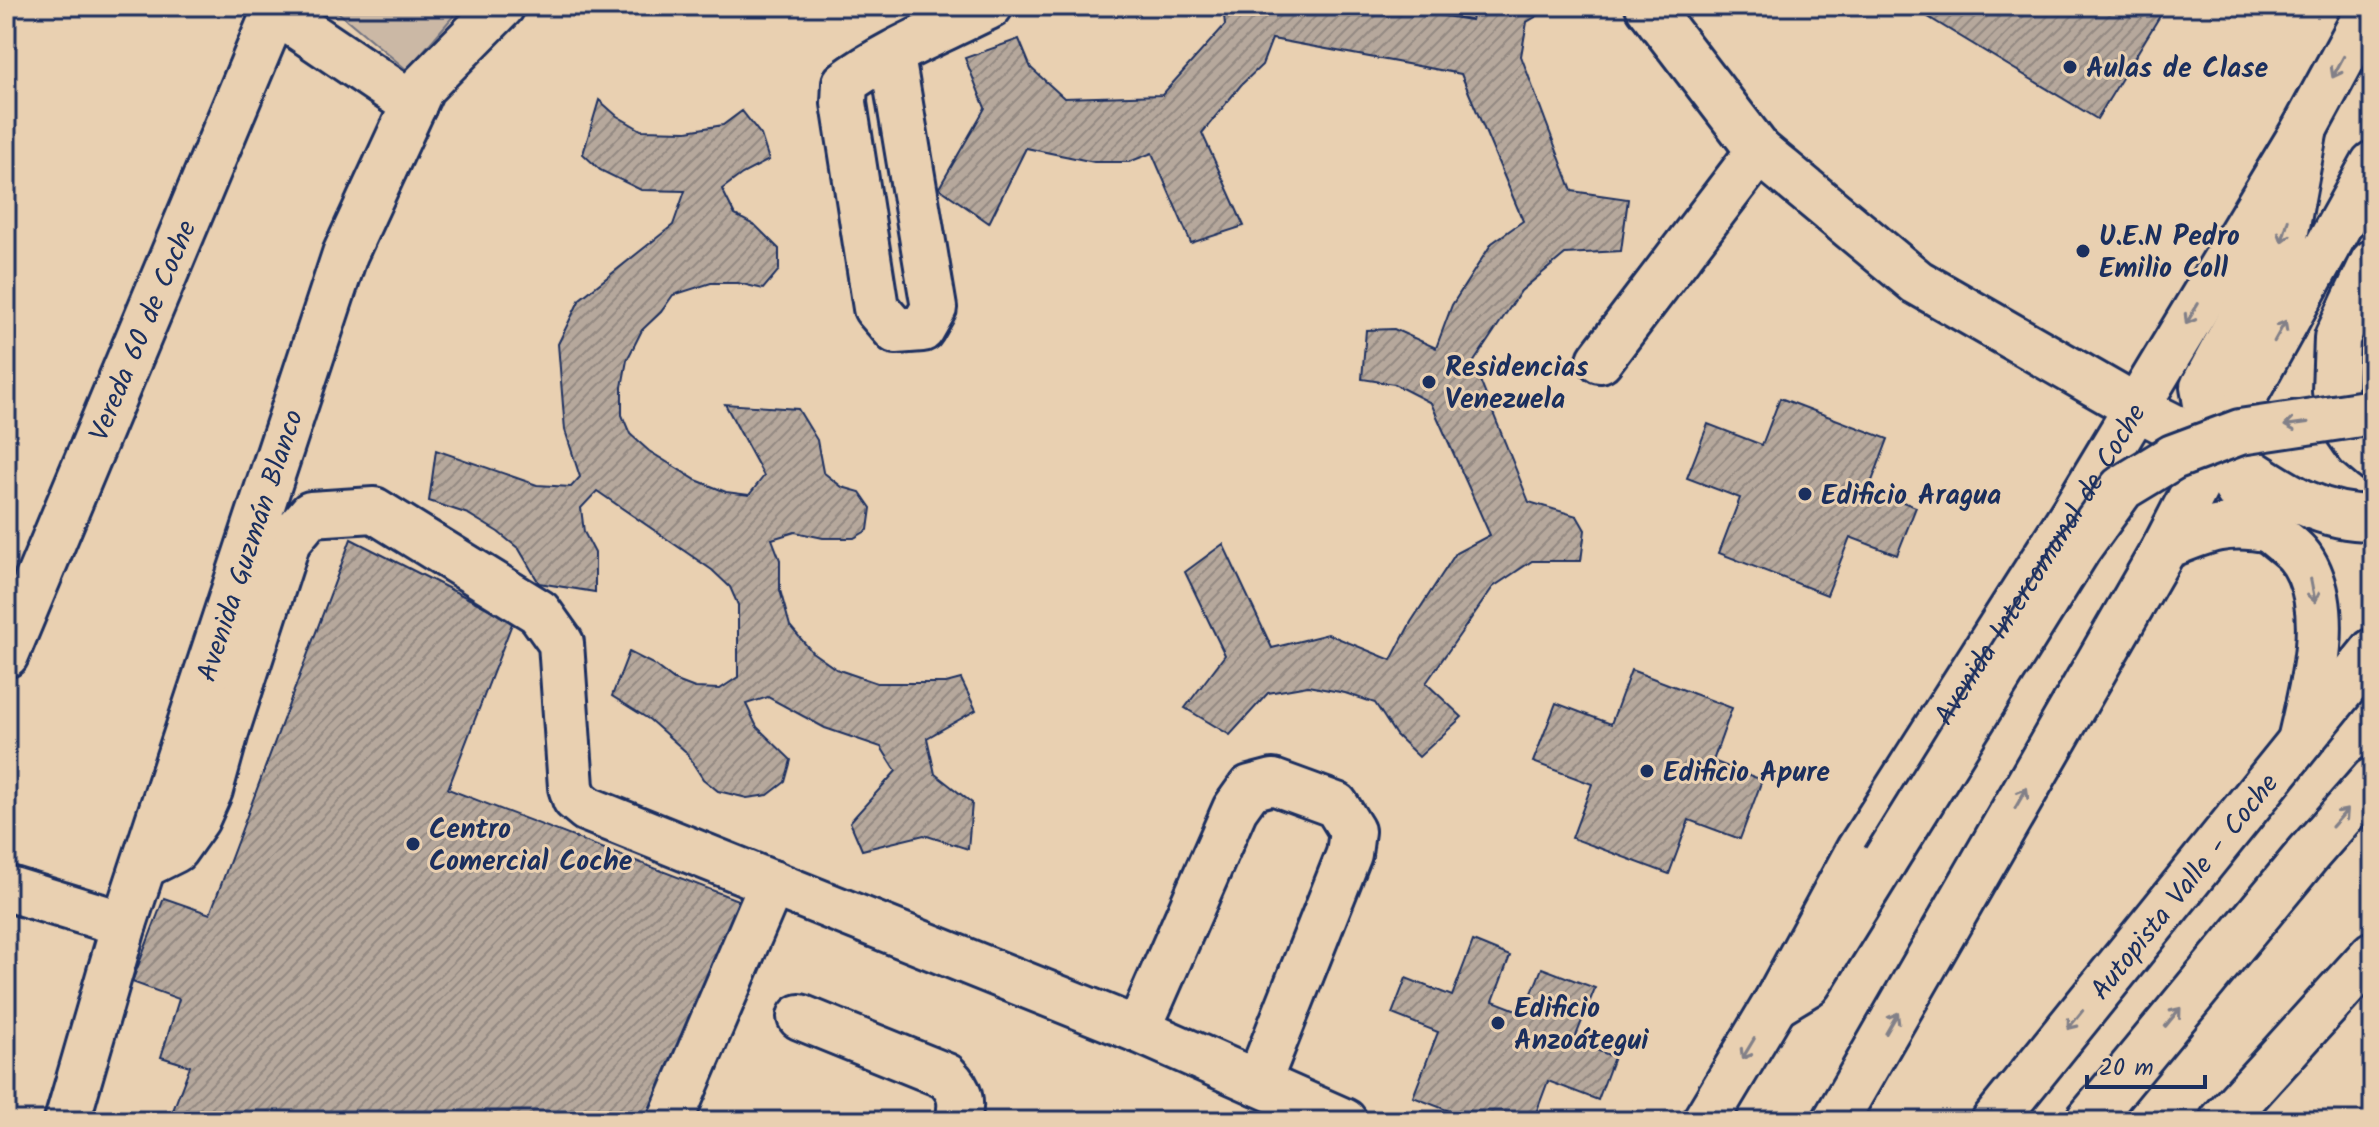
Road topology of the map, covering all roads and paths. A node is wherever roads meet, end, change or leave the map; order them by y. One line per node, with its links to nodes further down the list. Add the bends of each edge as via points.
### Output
1 (502, 6): 7 (main road, Avenida Guzmán Blanco, via 422,87)
2 (990, 6): 6 (main road)
3 (1648, 6): 9 (main road)
4 (2371, 6): 8 (main road, Avenida Intercomunal de Coche, one-way to 8)
5 (276, 8): 7 (main road); 21 (main road, Vereda 60 de Coche)
6 (892, 56): 6 (main road, via 934,308 922,329 896,331 876,308 844,103 845,83)
7 (414, 105): 24 (main road, Avenida Guzmán Blanco, via 345,254)
8 (2305, 128): 13 (main road, Avenida Intercomunal de Coche, one-way to 13); 15 (main road, one-way to 15, via 2285,237 2203,387)
9 (1759, 151): 12 (main road); 13 (main road, via 1917,282)
10 (2373, 164): 15 (main road, one-way to 10)
11 (2373, 262): 16 (main road, via 2337,338 2335,391 2343,424)
12 (1600, 360)
13 (2135, 407): 15 (main road); 29 (main road, Avenida Intercomunal de Coche, via 1858,851)
14 (2373, 412): 29 (main road, one-way to 29, bridge, via 2240,432 2173,457 2122,488 2080,546 1808,984)
15 (2216, 448): 17 (main road, via 2315,509); 18 (main road, via 2244,499); 19 (main road)
16 (2373, 459)
17 (2373, 518)
18 (2270, 530): 19 (main road, via 2242,524); 22 (main road, one-way to 22, via 2294,547 2310,574 2319,617 2319,652)
19 (2165, 547): 38 (main road, one-way to 19)
20 (2373, 651): 22 (main road, Autopista Valle - Coche)
21 (6, 655)
22 (2300, 741): 39 (main road, Autopista Valle - Coche, one-way to 39)
23 (2373, 780): 40 (main road, one-way to 23)
24 (145, 865): 25 (main road, via 175,850 210,790 288,541 311,514 374,510 539,612 561,643 575,799 587,809); 27 (main road, Avenida Guzmán Blanco)
25 (772, 883): 31 (main road); 34 (main road)
26 (6, 888): 27 (main road)
27 (124, 924): 33 (main road, Avenida Guzmán Blanco)
28 (2373, 954): 41 (main road)
29 (1775, 1004): 37 (main road, Avenida Intercomunal de Coche, one-way to 37)
30 (800, 1017): 35 (main road, via 946,1076 958,1088)
31 (1138, 1030): 32 (main road); 32 (main road, via 1235,809 1250,788 1273,782 1336,805 1352,831 1349,854)
32 (1258, 1083): 36 (main road)
33 (67, 1121)
34 (670, 1121)
35 (958, 1121)
36 (1344, 1121)
37 (1705, 1121)
38 (1835, 1121)
39 (1994, 1121)
40 (2088, 1121)
41 (2222, 1121)

